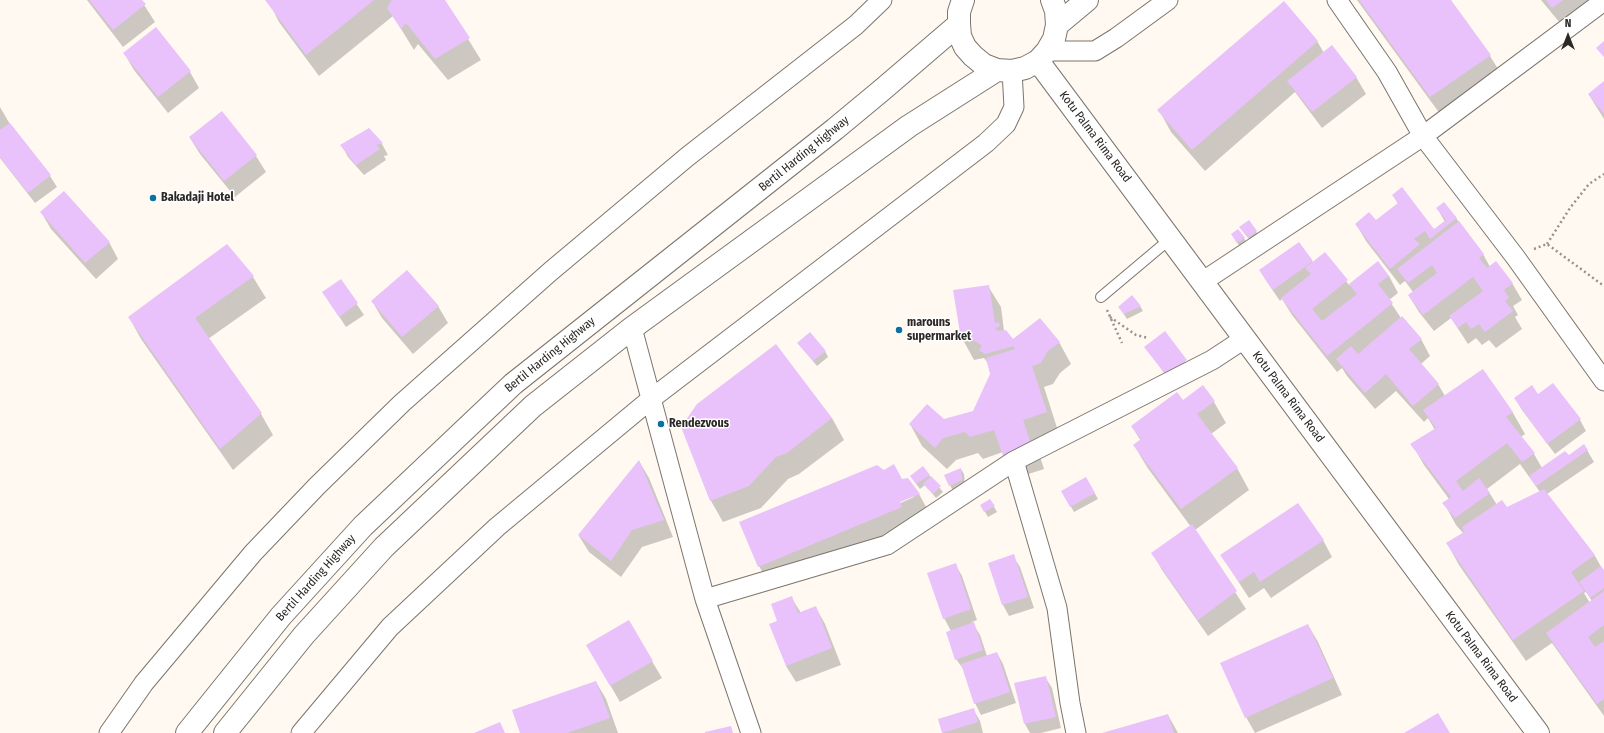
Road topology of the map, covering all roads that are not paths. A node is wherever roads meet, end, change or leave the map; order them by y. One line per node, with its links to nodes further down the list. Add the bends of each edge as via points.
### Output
1 (882, 0): 23 (street, via 856,24 687,157 551,271 402,403 253,553 144,682)
2 (964, 0): 8 (main road, via 959,12)
3 (1052, 0): 9 (main road)
4 (1087, 0): 9 (main road)
5 (1168, 0): 10 (street, via 1095,50)
6 (1337, 0): 12 (street, via 1387,72)
7 (1604, 1): 12 (street)
8 (959, 24): 11 (main road, via 960,36 973,56 984,65); 24 (main road, Bertil Harding Highway, via 835,129 513,384 363,526 281,616)
9 (1057, 25): 10 (main road, via 1054,39)
10 (1043, 56): 11 (main road, via 1025,68); 13 (main road, Kotu Palma Rima Road)
11 (1004, 70): 16 (main road, via 910,126); 19 (street, via 1014,107 1006,124 986,143)
12 (1423, 136): 14 (street); 18 (street, via 1516,258)
13 (1170, 239): 14 (main road, Kotu Palma Rima Road); 15 (lane)
14 (1202, 282): 17 (main road, Kotu Palma Rima Road)
15 (1102, 297)
16 (632, 328): 19 (street); 22 (main road, via 533,406 384,547 304,635)
17 (1244, 339): 20 (street, via 1212,360); 28 (main road, Kotu Palma Rima Road)
18 (1604, 381)
19 (650, 399): 21 (street); 25 (street, via 497,527 390,627)
20 (1014, 462): 21 (street, via 887,545); 27 (street, via 1057,608)
21 (705, 599): 26 (street)
22 (230, 731)
23 (109, 733)
24 (187, 733)
25 (301, 733)
26 (751, 733)
27 (1076, 733)
28 (1538, 733)

